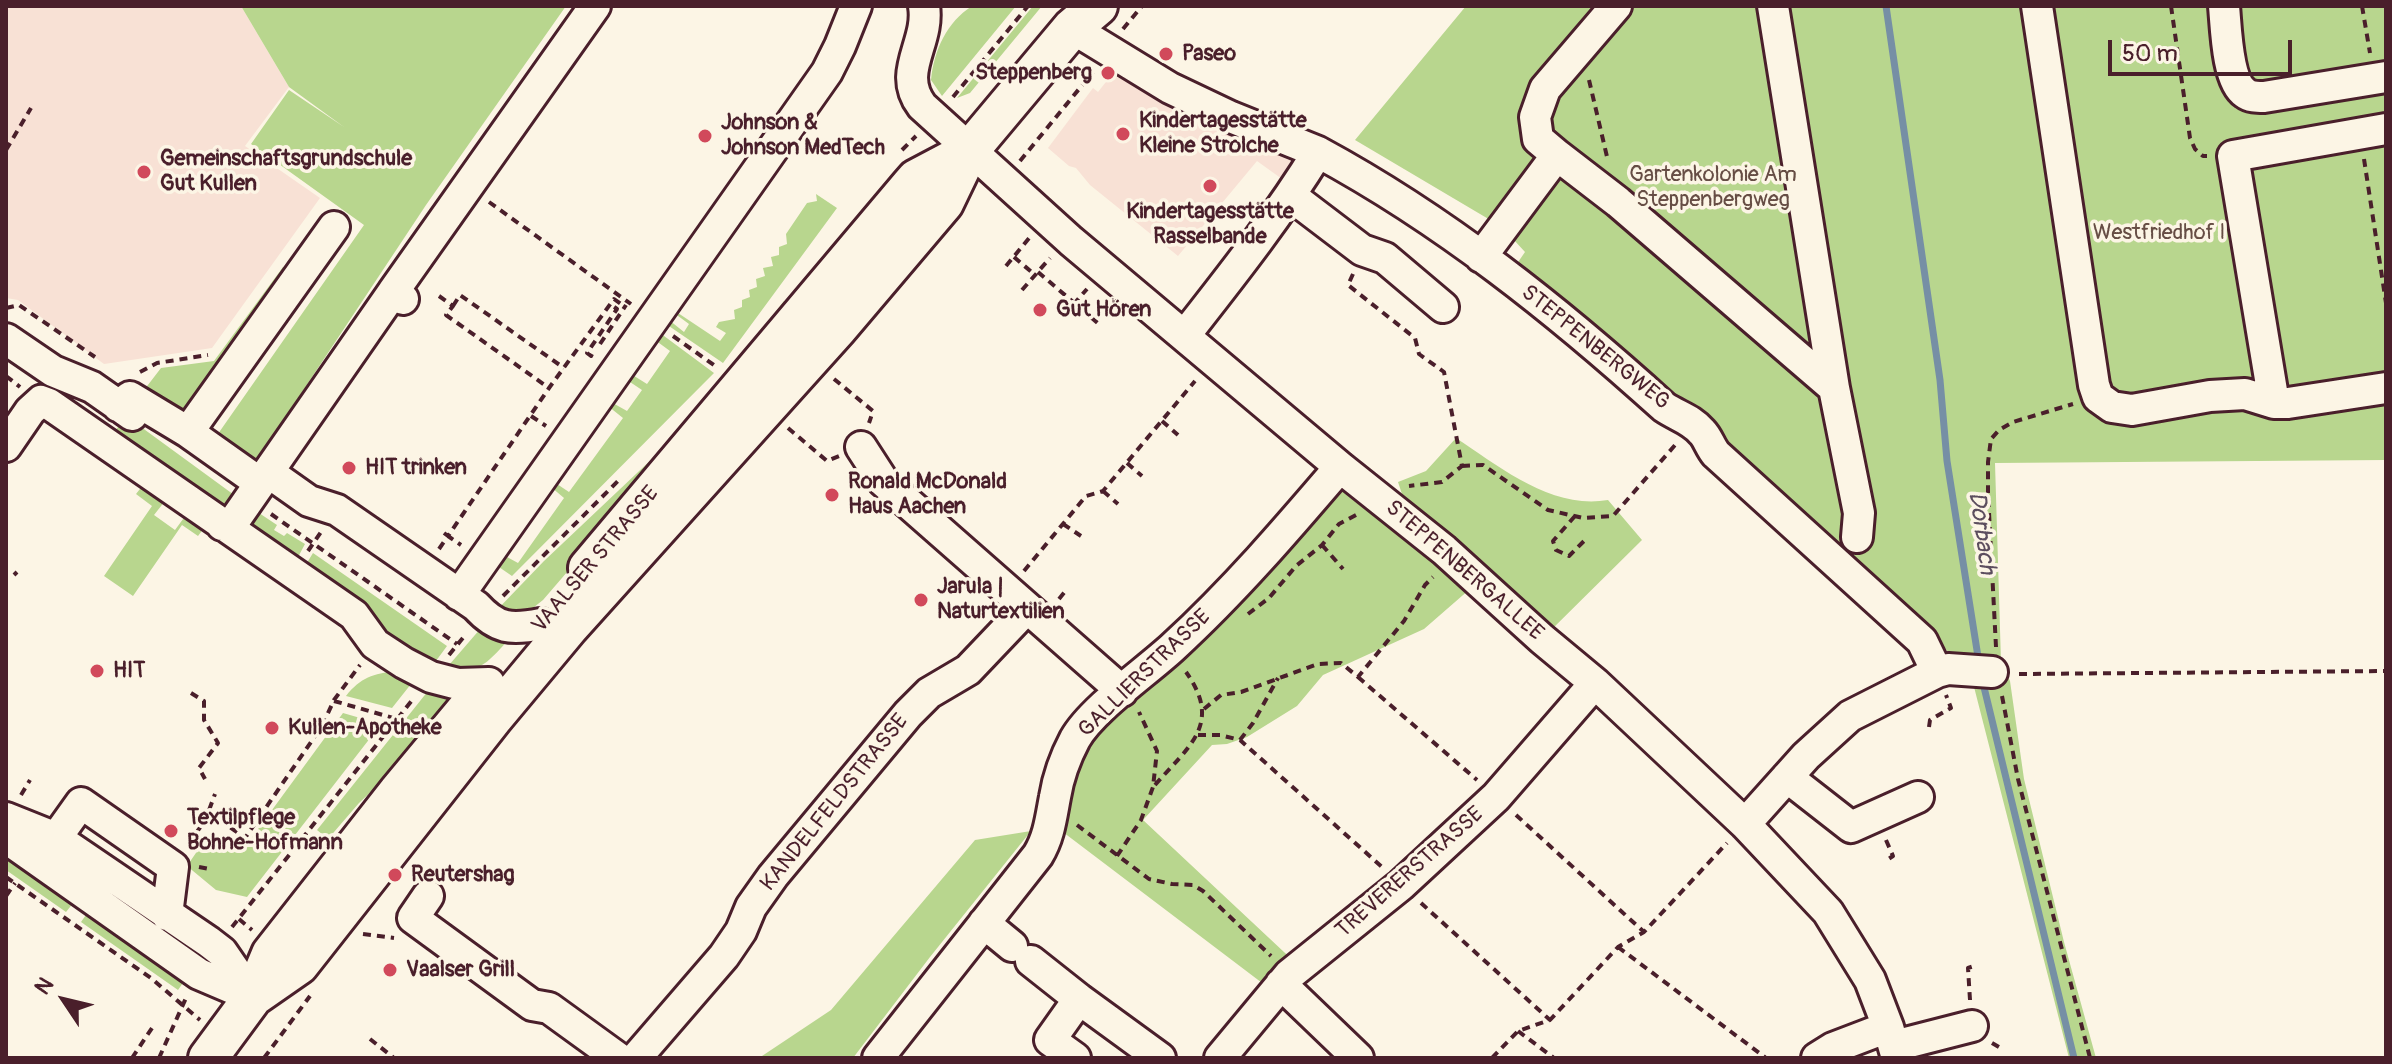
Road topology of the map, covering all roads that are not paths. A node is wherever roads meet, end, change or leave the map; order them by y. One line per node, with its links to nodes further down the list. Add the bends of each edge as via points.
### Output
1 (595, 6): 29 (street, via 398,295)
2 (856, 6): 32 (street, via 827,72)
3 (1616, 6): 13 (street, via 1545,89 1535,117 1538,139)
4 (1773, 6): 21 (street)
5 (2037, 6): 24 (street, via 2098,397 2112,407 2132,410 2245,394)
6 (2224, 6): 9 (street, via 2232,72 2244,93 2264,97)
7 (932, 11): 11 (street, STEPPENBERGALLEE, via 913,65 913,95)
8 (1083, 16): 11 (main road, VAALSER STRASSE); 12 (street, STEPPENBERGWEG, via 1111,51 1170,88)
9 (2386, 77)
10 (2373, 132): 24 (street, via 2233,156)
11 (969, 151): 18 (street, STEPPENBERGALLEE); 34 (main road, VAALSER STRASSE, via 916,179); 50 (main road, VAALSER STRASSE, via 944,203 569,627 299,965)
12 (1318, 152): 14 (street); 16 (street, STEPPENBERGWEG, via 1375,183)
13 (1557, 155): 16 (street); 21 (street)
14 (1291, 196): 17 (street, via 1362,250 1385,258); 18 (street)
15 (334, 227): 25 (street)
16 (1481, 257): 35 (street, STEPPENBERGWEG, via 1594,344 1664,407 1684,415 1704,433 1716,454)
17 (1443, 307)
18 (1185, 335): 28 (street, STEPPENBERGALLEE)
19 (6, 339): 20 (street)
20 (53, 371): 23 (street); 25 (street, via 92,387 125,411 130,397)
21 (1834, 388): 31 (street, via 1859,513)
22 (2386, 388): 24 (street)
23 (41, 401): 26 (street); 30 (street)
24 (2274, 403)
25 (188, 432): 29 (street)
26 (6, 446)
27 (861, 447): 33 (street, via 883,481)
28 (1340, 467): 38 (street, STEPPENBERGALLEE); 39 (street, GALLIERSTRASSE, via 1225,597)
29 (259, 484): 30 (street, via 234,521); 32 (street, via 337,510)
30 (222, 525): 37 (street, via 354,615 375,644 404,663 458,684)
31 (1857, 537)
32 (459, 595): 34 (street, via 492,622 516,629)
33 (1017, 600): 39 (street); 56 (street, KANDELFELDSTRASSE, via 968,670 929,693 908,714 773,876 724,956)
34 (541, 624): 37 (main road, VAALSER STRASSE)
35 (1949, 671): 36 (street); 40 (street, via 1850,716)
36 (1995, 672)
37 (489, 683): 50 (main road, VAALSER STRASSE, via 271,954)
38 (1595, 683): 43 (street, STEPPENBERGALLEE); 49 (street, TREVERERSTRASSE, via 1496,797 1401,885)
39 (1122, 691): 48 (street, GALLIERSTRASSE, via 1076,738 1057,786 1045,843)
40 (1787, 777): 41 (street, via 1851,827); 43 (street)
41 (1918, 797)
42 (13, 807): 45 (street)
43 (1745, 824): 53 (street, STEPPENBERGALLEE, via 1828,912 1870,980)
44 (6, 838): 50 (street, via 199,974)
45 (56, 838): 47 (street); 47 (street, via 81,803 173,867)
46 (428, 896): 55 (street, via 413,918 532,1005 549,1008)
47 (167, 915): 50 (street, via 222,952)
48 (984, 923): 51 (street); 57 (street, GALLIERSTRASSE)
49 (1285, 980): 60 (street, TREVERERSTRASSE); 61 (street)
50 (253, 997): 54 (main road, VAALSER STRASSE)
51 (1079, 999): 58 (street, via 1050,1040); 59 (street)
52 (1972, 1026): 53 (street)
53 (1893, 1043): 62 (street, via 1833,1048)
54 (208, 1058)
55 (618, 1058)
56 (636, 1058)
57 (878, 1058)
58 (1075, 1058)
59 (1160, 1058)
60 (1220, 1058)
61 (1358, 1058)
62 (1817, 1058)

